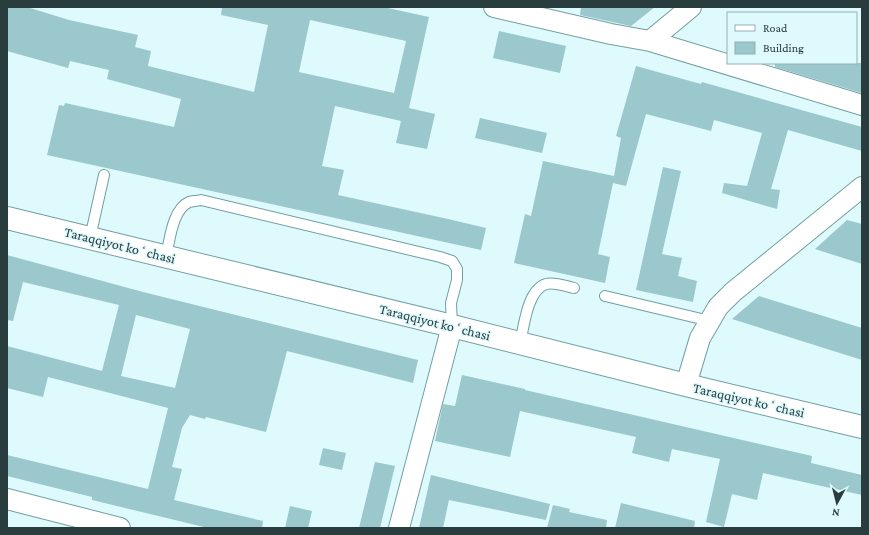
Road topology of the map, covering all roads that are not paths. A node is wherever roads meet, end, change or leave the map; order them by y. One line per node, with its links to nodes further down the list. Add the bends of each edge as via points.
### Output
1 (494, 7): 3 (street)
2 (691, 7): 3 (street)
3 (650, 41): 4 (street)
4 (862, 105)
5 (104, 175): 8 (lane)
6 (862, 187): 12 (street, via 733,292 718,307)
7 (7, 218): 8 (street, Taraqqiyot koʻchasi)
8 (90, 238): 9 (street, Taraqqiyot koʻchasi)
9 (166, 256): 13 (street, Taraqqiyot koʻchasi); 13 (lane, via 176,216 181,207 190,201 201,200 440,257 452,261 457,270 451,303)
10 (574, 288): 14 (lane, via 546,284 537,289 531,297)
11 (605, 296): 12 (lane)
12 (710, 320): 15 (street, via 700,338)
13 (452, 326): 14 (street, Taraqqiyot koʻchasi); 19 (street)
14 (520, 343): 15 (street, Taraqqiyot koʻchasi)
15 (686, 385): 16 (street, Taraqqiyot koʻchasi)
16 (862, 427)
17 (7, 499): 18 (street)
18 (120, 528)
19 (399, 528)

